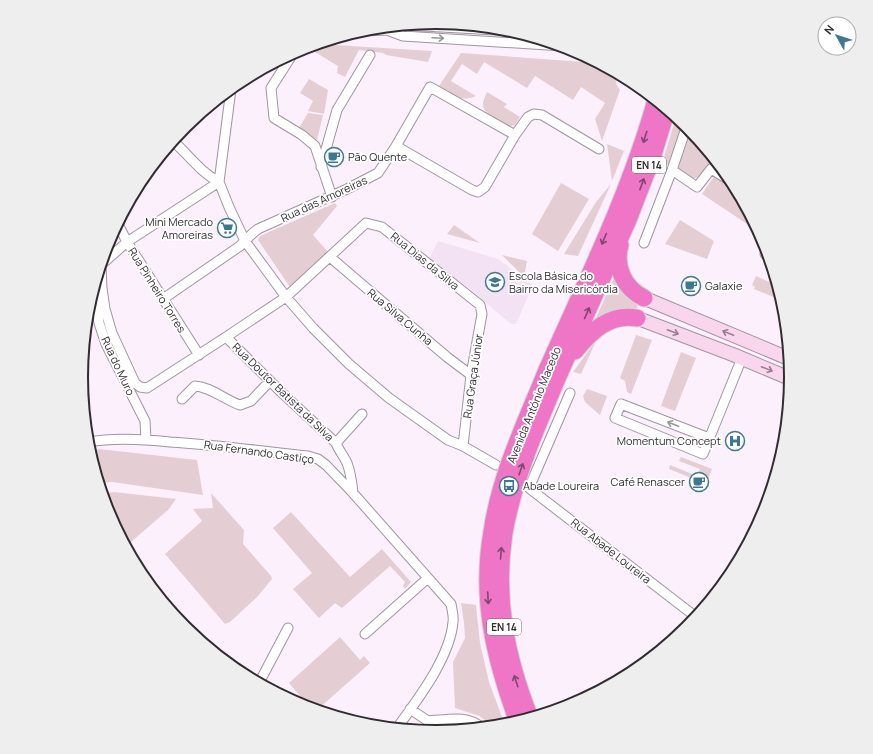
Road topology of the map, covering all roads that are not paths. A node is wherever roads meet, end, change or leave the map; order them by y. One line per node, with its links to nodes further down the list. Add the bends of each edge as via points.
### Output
1 (393, 32): 2 (street, one-way to 2, via 403,36)
2 (539, 45)
3 (370, 55): 13 (street, via 337,110)
4 (287, 63): 13 (street, via 271,88 274,118 315,146)
5 (230, 97): 16 (street)
6 (654, 106): 37 (highway, Avenida António Macedo / EN 14, one-way to 37, via 643,142)
7 (665, 114): 18 (highway, Avenida António Macedo / EN 14, one-way to 7)
8 (684, 132): 14 (street)
9 (515, 135): 11 (street, via 485,187 478,192); 11 (street, Rua das Amoreiras, via 430,87); 12 (street, via 528,118 534,114 542,115)
10 (178, 145): 16 (street, via 203,172)
11 (396, 146): 17 (street, Rua das Amoreiras, via 378,173)
12 (599, 149)
13 (321, 166): 17 (street)
14 (672, 170): 15 (street, via 697,187 711,169); 22 (street)
15 (719, 174)
16 (219, 182): 20 (street); 21 (street)
17 (332, 197): 20 (street, Rua das Amoreiras, via 258,229)
18 (628, 220): 27 (highway, via 618,260 620,270 629,288); 37 (highway, Avenida António Macedo / EN 14, one-way to 18)
19 (121, 230): 21 (street, Rua Pinheiro Torres)
20 (245, 241): 26 (street); 28 (street, Rua das Amoreiras)
21 (127, 242): 23 (street); 28 (street, Rua Pinheiro Torres)
22 (644, 243)
23 (110, 257)
24 (330, 257): 26 (street); 30 (street, Rua Dias da Silva, via 366,223 382,227); 38 (street, Rua Silva Cunha)
25 (102, 282): 34 (street, via 104,309 112,333 135,383 140,387 147,388)
26 (286, 298): 32 (street); 48 (street, via 348,364 389,398 448,440)
27 (644, 298): 33 (street, one-way to 27)
28 (163, 299): 34 (street, Rua Pinheiro Torres)
29 (96, 304): 46 (street, Rua do Muro, via 106,344 145,421)
30 (480, 305): 38 (street, Rua Graça Júnior, via 482,314)
31 (637, 318): 36 (street, one-way to 36); 37 (highway, via 619,318 599,326)
32 (226, 338): 34 (street); 40 (street, Rua Doutor Batista da Silva)
33 (757, 346): 35 (street); 36 (street, via 748,350)
34 (199, 356)
35 (784, 357)
36 (742, 358): 39 (street, one-way to 39); 44 (street)
37 (553, 372): 51 (highway, Avenida António Macedo / EN 14, bridge, via 510,461 498,500)
38 (471, 375): 48 (street, Rua Graça Júnior)
39 (784, 376)
40 (270, 381): 42 (street, via 251,401 240,406 204,386 195,386); 47 (street, Rua Doutor Batista da Silva)
41 (570, 393): 53 (street, Rua Abade Loureira, via 527,486)
42 (182, 399)
43 (362, 414): 47 (street)
44 (709, 438): 44 (street, one-way to 44, via 621,404 615,418 703,454)
45 (94, 440): 46 (street, Rua Fernando Castiço)
46 (146, 440): 50 (street, Rua Fernando Castiço, via 207,444 318,459)
47 (336, 443): 50 (street, Rua Doutor Batista da Silva, via 351,474)
48 (463, 446): 49 (street)
49 (496, 465)
50 (353, 493): 52 (street, Rua Fernando Castiço)
51 (498, 532): 58 (highway, Avenida António Macedo / EN 14, one-way to 51, via 510,660 502,617); 59 (highway, Avenida António Macedo / EN 14, one-way to 59, via 488,560 490,622 498,662)
52 (428, 578): 55 (street); 57 (street, Rua Fernando Castiço, via 451,604 454,621 442,659)
53 (691, 613)
54 (288, 628): 56 (street)
55 (365, 634)
56 (262, 678)
57 (410, 709): 60 (street); 62 (street, Rua Fernando Castiço)
58 (528, 713)
59 (516, 715)
60 (428, 721): 61 (street, via 467,719); 63 (street)
61 (477, 722)
62 (401, 723)
63 (429, 725)

